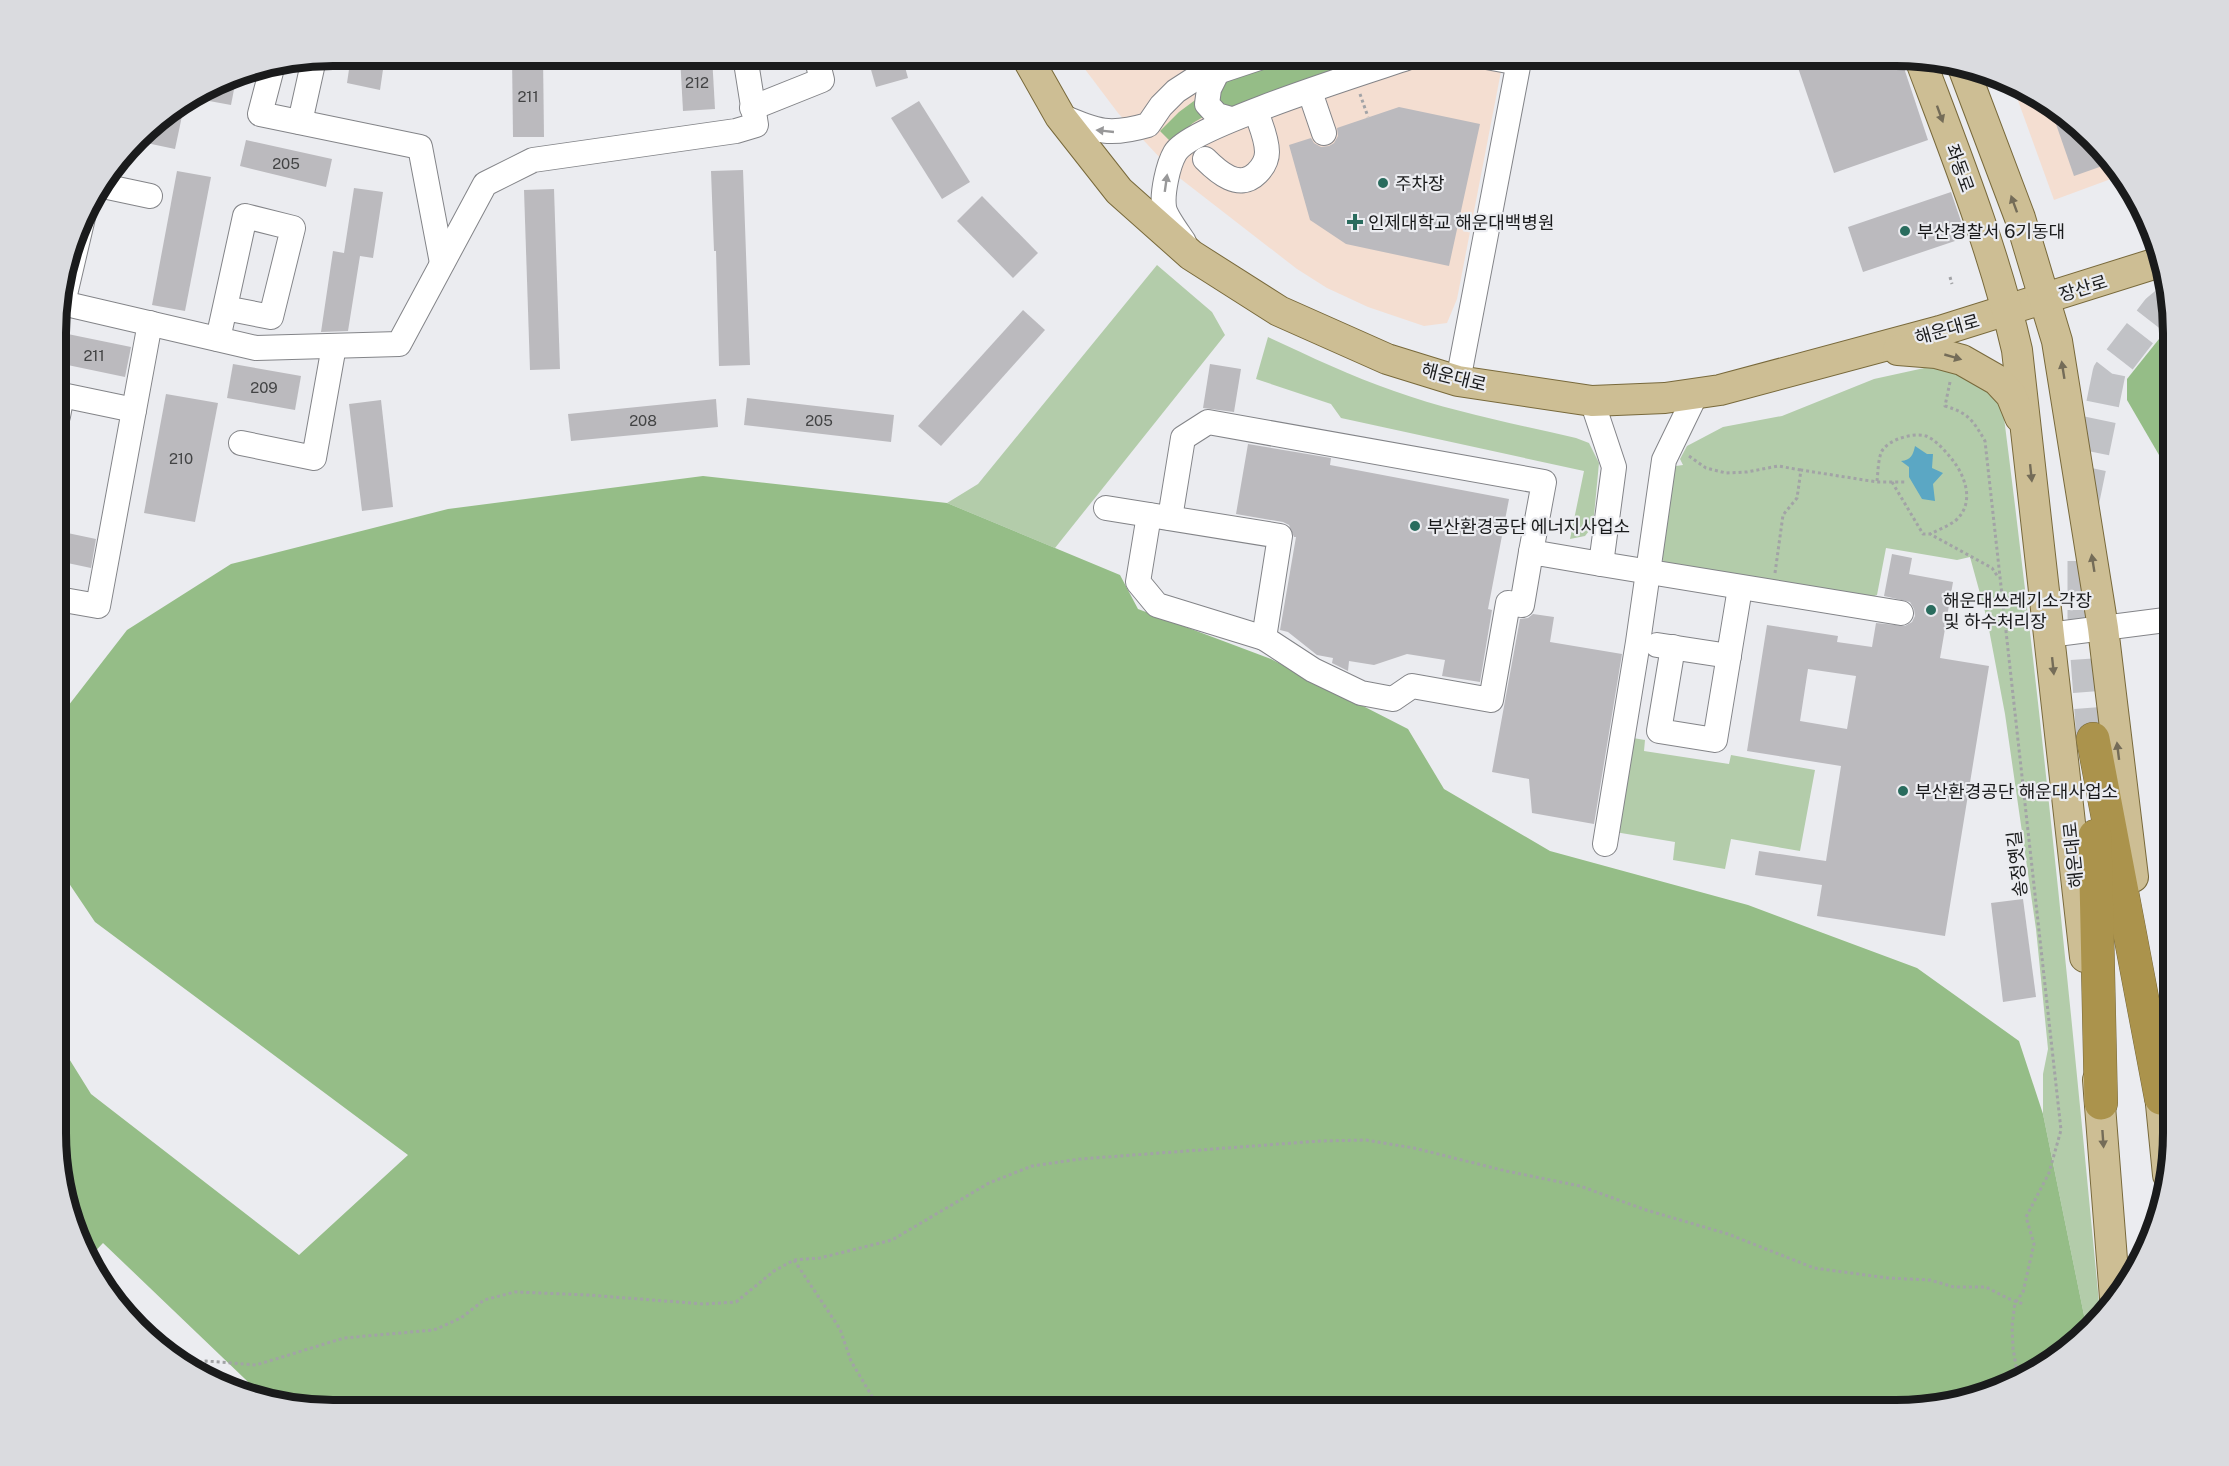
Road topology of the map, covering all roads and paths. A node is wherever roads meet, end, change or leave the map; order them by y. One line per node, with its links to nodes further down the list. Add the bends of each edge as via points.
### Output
1 (746, 66): 13 (street)
2 (818, 66): 13 (street, via 822,80)
3 (1032, 66): 15 (main road, 해운대로)
4 (1237, 66): 10 (street)
5 (1383, 66): 12 (street)
6 (1519, 66): 36 (street)
7 (312, 67): 17 (street)
8 (1923, 68): 30 (main road, 좌동로, one-way to 30, via 1984,231)
9 (271, 73): 17 (street, via 260,114)
10 (1217, 73): 15 (street, one-way to 15, via 1165,117 1123,132 1089,129); 16 (street, via 1207,104 1217,114)
11 (1967, 76): 27 (main road, one-way to 11, via 2020,218)
12 (1310, 92): 14 (street); 18 (street)
13 (752, 108): 23 (street, via 756,125 736,131 533,160 484,184)
14 (1256, 111): 16 (street); 19 (street, via 1267,154 1252,178 1228,178)
15 (1060, 116): 22 (main road, 해운대로, via 1119,191)
16 (1231, 119): 22 (street, one-way to 16, via 1164,208 1166,176 1175,151)
17 (300, 122): 23 (street, via 420,147)
18 (1324, 133)
19 (1205, 159)
20 (109, 187): 21 (street)
21 (150, 196)
22 (1191, 255): 36 (main road, 해운대로, via 1279,311 1387,359)
23 (442, 263): 33 (street, via 399,344)
24 (2155, 272): 27 (main road, 장산로)
25 (1950, 277): 26 (path)
26 (1952, 285)
27 (2044, 299): 30 (main road, 장산로); 60 (main road, one-way to 27, via 2061,360)
28 (68, 305): 31 (street)
29 (225, 308): 32 (street)
30 (2008, 311): 34 (main road, 해운대로); 41 (main road, 해운대로)
31 (150, 323): 32 (street); 40 (street)
32 (218, 339): 33 (street, via 256,348)
33 (334, 346): 43 (street, via 314,458)
34 (1874, 349): 37 (main road, 해운대로); 41 (main road, one-way to 41, via 1936,353 1962,360 1997,380 2011,396)
35 (1952, 376): 54 (path, 송정옛길, via 1945,406 1974,421 1985,441)
36 (1458, 381): 39 (main road, 해운대로)
37 (1696, 394): 39 (main road, 해운대로); 42 (street)
38 (66, 396): 40 (street)
39 (1592, 401): 52 (street, via 1614,467)
40 (134, 410): 57 (street, via 98,606)
41 (2027, 434): 61 (main road, 해운대로, one-way to 61)
42 (1674, 439): 44 (path, via 1687,449 1689,457 1726,474 1778,466); 53 (street, via 1664,460)
43 (241, 443)
44 (1801, 470): 45 (path); 56 (path, via 1797,498 1783,515)
45 (1877, 482): 46 (path); 50 (path, via 1881,452 1893,441 1911,435 1926,436 1942,448 1960,469 1967,489 1965,505 1956,520)
46 (1892, 482): 47 (path); 50 (path, via 1923,534)
47 (1906, 482)
48 (1106, 508): 49 (street)
49 (1159, 517): 51 (street, via 1183,438 1208,422 1544,482); 62 (street, via 1138,582 1157,605); 62 (street, via 1280,536)
50 (1930, 534): 54 (path, via 1992,568)
51 (1531, 552): 52 (street); 62 (street, via 1522,605 1508,603 1491,700 1412,686 1393,699 1361,693 1313,670)
52 (1601, 564): 53 (street)
53 (1648, 572): 55 (street); 63 (street)
54 (1999, 578): 72 (path, 송정옛길, via 2061,1130 2049,1173 2026,1217 2034,1244 2023,1292)
55 (1740, 588): 56 (street); 65 (street)
56 (1773, 593): 58 (street)
57 (66, 601)
58 (1901, 614)
59 (2163, 620): 60 (street)
60 (2103, 628): 61 (street); 67 (main road, one-way to 60)
61 (2049, 635): 68 (main road, 해운대로, one-way to 68)
62 (1264, 638)
63 (1638, 642): 64 (street); 66 (street)
64 (1673, 647): 65 (street); 65 (street, via 1659,731 1715,740)
65 (1729, 656)
66 (1605, 844)
67 (2161, 1098): 68 (highway, via 2093,739); 69 (main road)
68 (2101, 1103): 71 (main road, 해운대로, one-way to 71)
69 (2163, 1120)
70 (794, 1260): 72 (path, via 892,1240 989,1183 1032,1166 1080,1158 1366,1140 1581,1186 1728,1234 1814,1268 1930,1280 1954,1287 1986,1287); 74 (path, via 736,1302 704,1304 515,1292 484,1300 461,1318 434,1330 344,1338 256,1365); 76 (path, via 840,1329 851,1361)
71 (2114, 1287)
72 (2016, 1301): 73 (path); 75 (path, 송정옛길, via 2012,1326)
73 (2024, 1304)
74 (197, 1362)
75 (2017, 1371)
76 (874, 1400)

